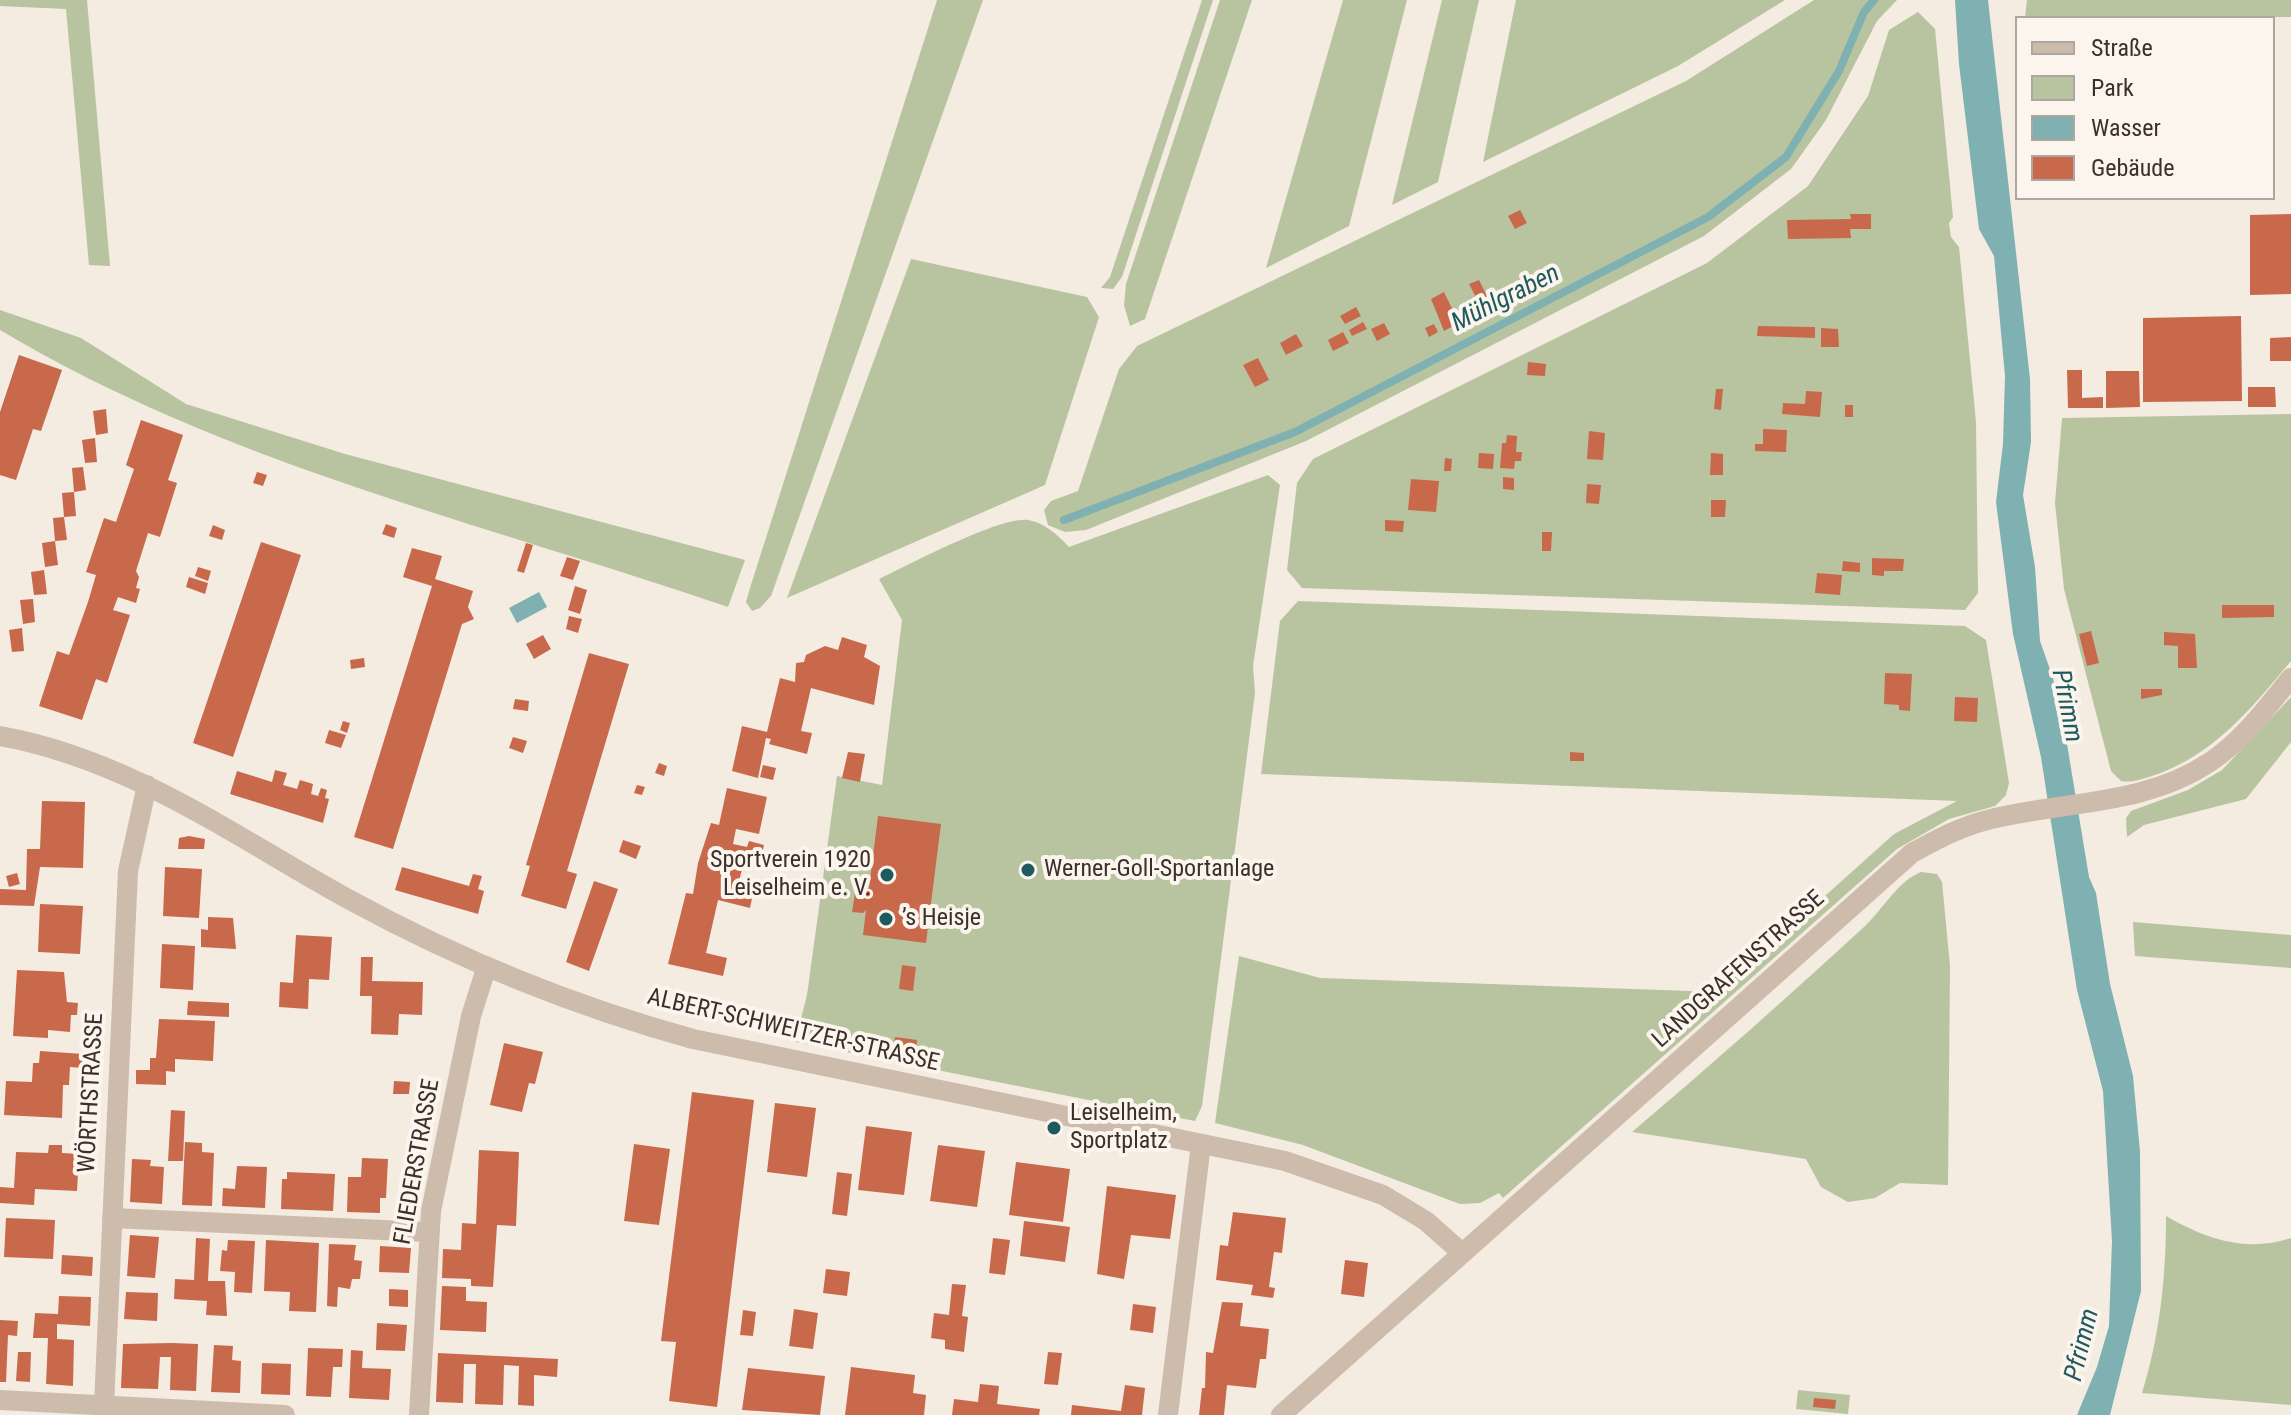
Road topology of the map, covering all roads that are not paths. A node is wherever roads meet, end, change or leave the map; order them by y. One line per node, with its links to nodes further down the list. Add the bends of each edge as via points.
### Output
1 (2291, 678): 8 (street, LANDGRAFENSTRASSE, via 2213,761 2171,783 2097,803 1961,827 1912,853)
2 (0, 736): 3 (street, ALBERT-SCHWEITZER-STRASSE, via 93,762)
3 (147, 785): 4 (street, ALBERT-SCHWEITZER-STRASSE, via 348,899); 6 (street, WÖRTHSTRASSE, via 128,871)
4 (486, 969): 5 (street, ALBERT-SCHWEITZER-STRASSE, via 693,1039); 7 (street, FLIEDERSTRASSE, via 471,1016)
5 (1201, 1144): 8 (street, ALBERT-SCHWEITZER-STRASSE, via 1285,1161 1383,1195 1426,1221); 14 (street)
6 (112, 1218): 7 (street); 10 (street, WÖRTHSTRASSE)
7 (428, 1232): 13 (street, FLIEDERSTRASSE)
8 (1462, 1253): 15 (street, LANDGRAFENSTRASSE)
9 (0, 1400): 11 (street)
10 (104, 1405): 11 (street); 12 (street)
11 (61, 1408)
12 (285, 1415)
13 (419, 1415)
14 (1168, 1415)
15 (1281, 1415)

